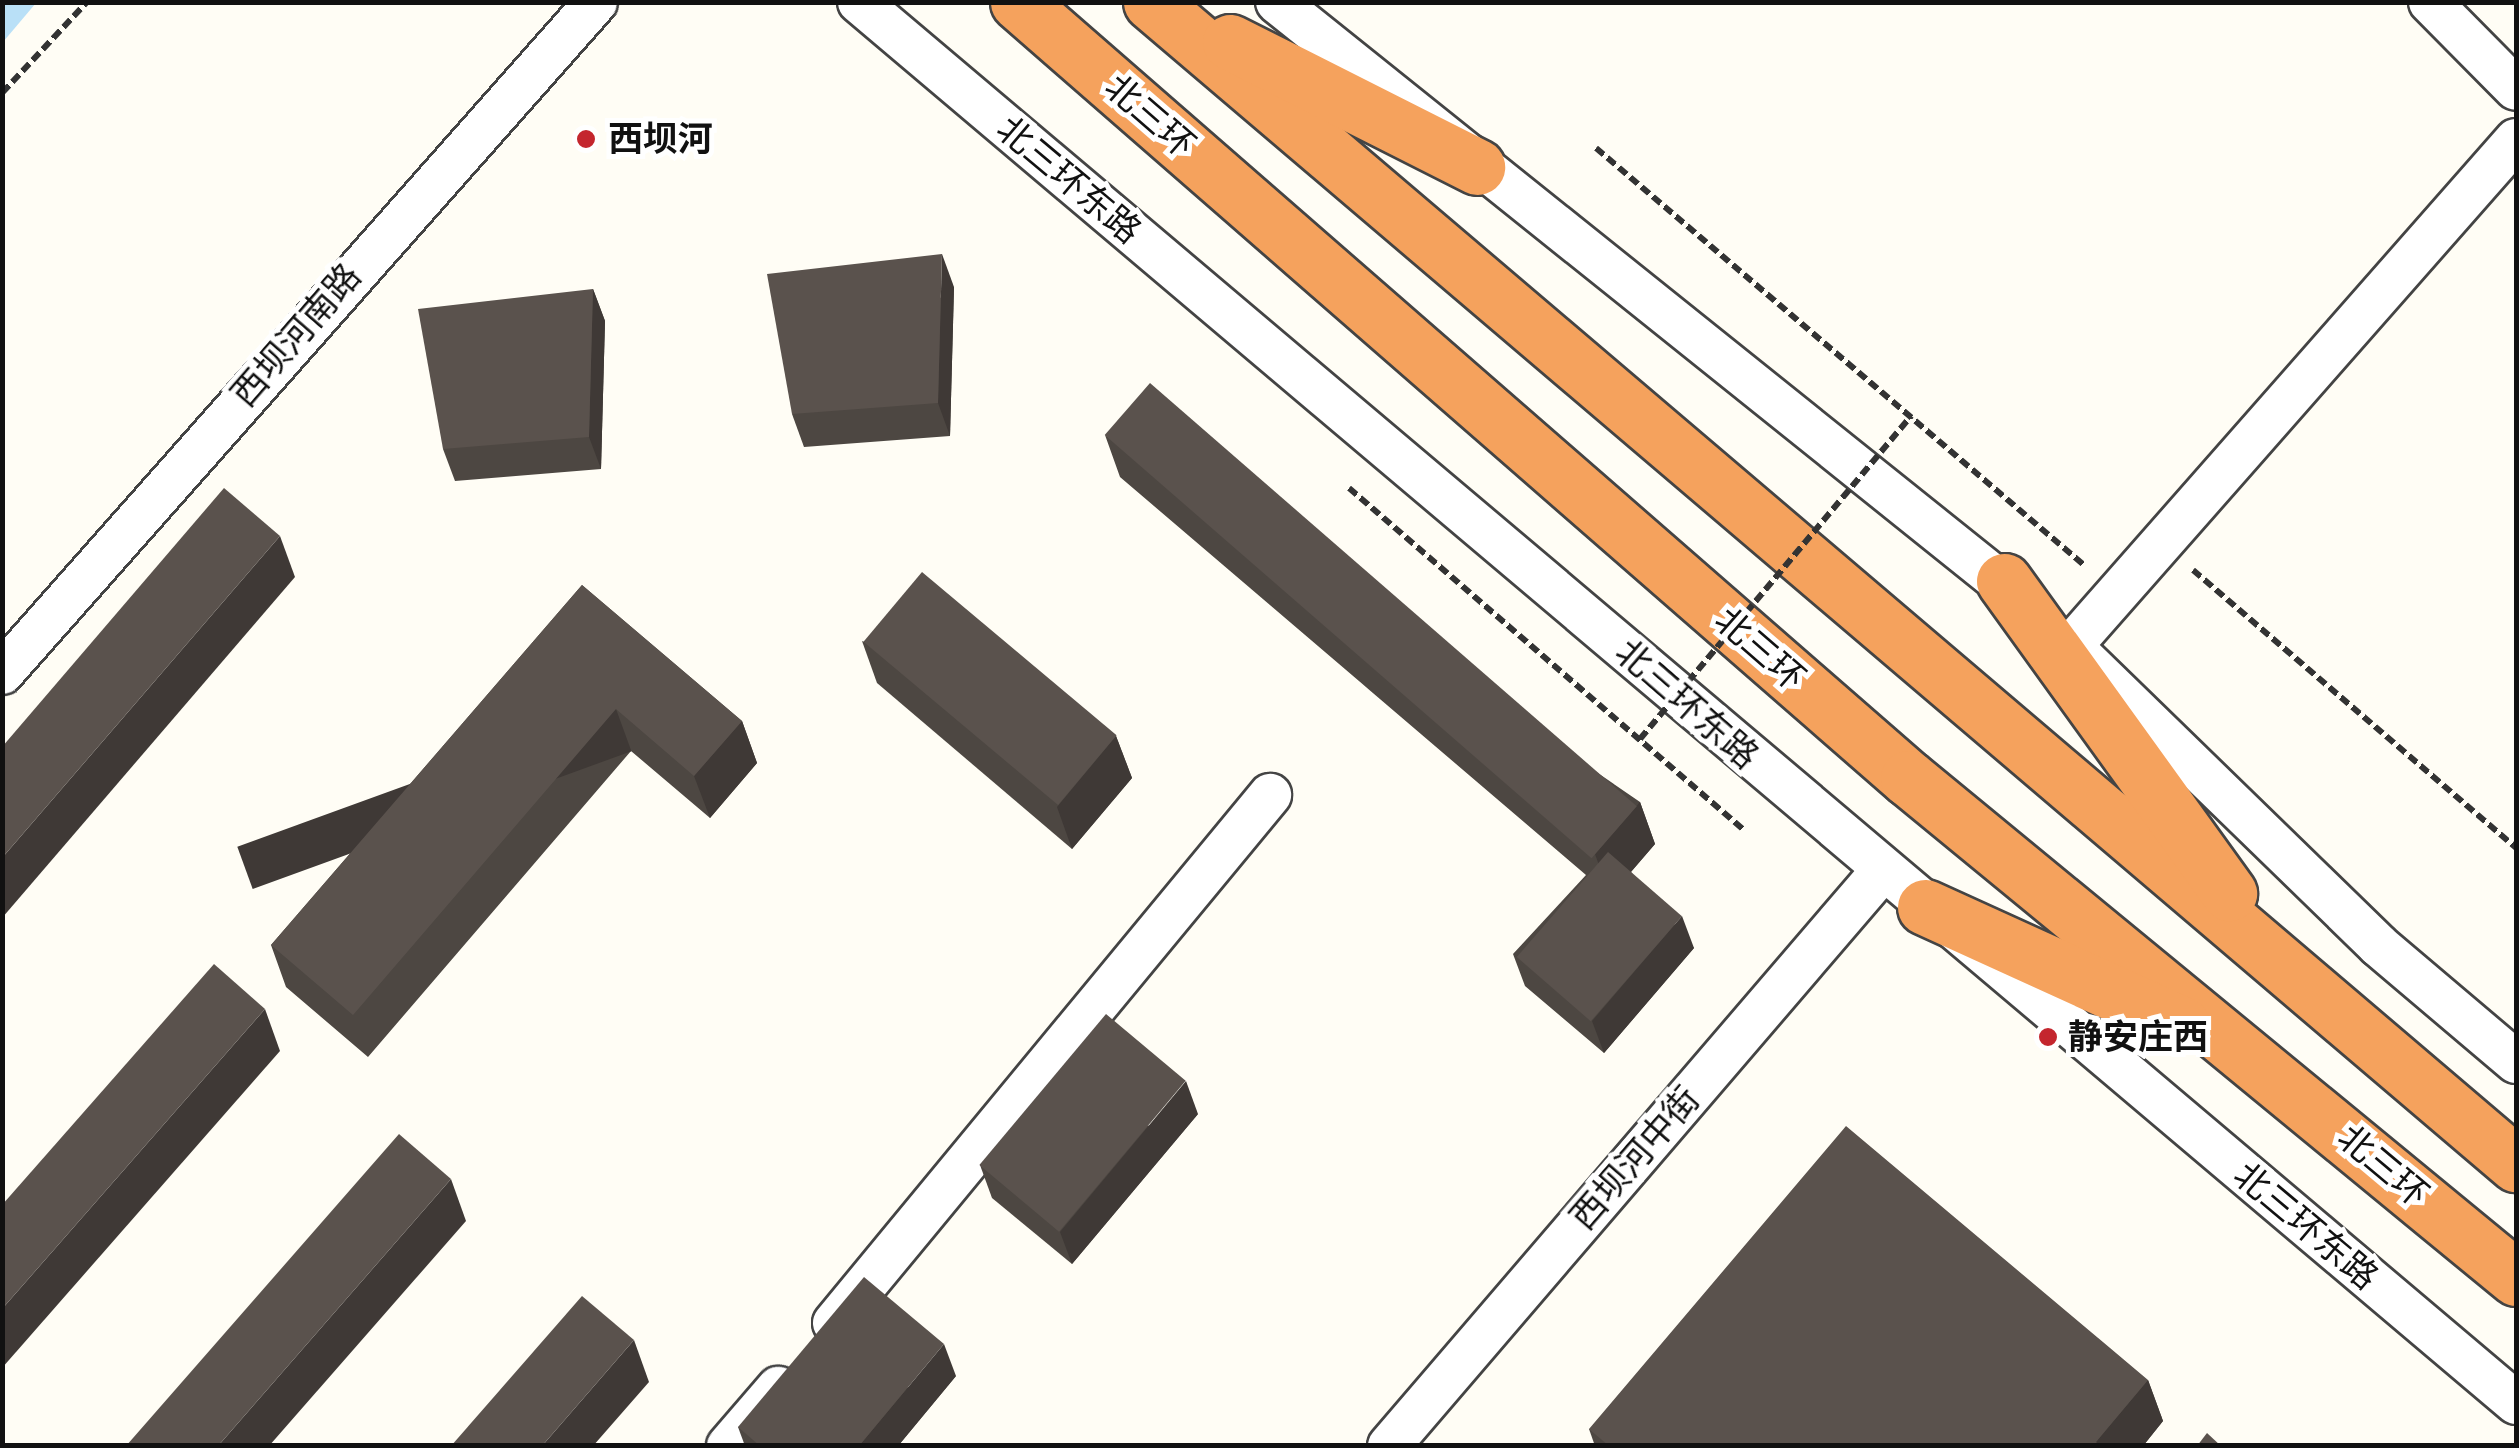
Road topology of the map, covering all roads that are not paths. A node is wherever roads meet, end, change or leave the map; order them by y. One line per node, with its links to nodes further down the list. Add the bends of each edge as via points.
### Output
1 (596, 2): 12 (street, 西坝河南路)
2 (859, 2): 14 (street, 北三环东路)
3 (1018, 2): 17 (highway, 北三环, via 1908,778)
4 (1152, 2): 9 (highway); 16 (highway)
5 (1277, 2): 9 (street)
6 (2430, 2): 7 (street)
7 (2516, 89)
8 (2516, 140): 11 (street)
9 (1477, 167): 10 (street)
10 (2004, 581): 11 (street); 16 (highway)
11 (2071, 646): 18 (street, via 2378,946)
12 (2, 674)
13 (1270, 794): 22 (street)
14 (1882, 871): 15 (street, 北三环东路); 23 (street, 西坝河中街)
15 (1925, 907): 17 (highway); 21 (street, 北三环东路)
16 (2281, 964): 19 (highway)
17 (2257, 1059): 20 (highway, 北三环)
18 (2516, 1062)
19 (2516, 1164)
20 (2516, 1278)
21 (2516, 1403)
22 (728, 1446)
23 (1389, 1446)

